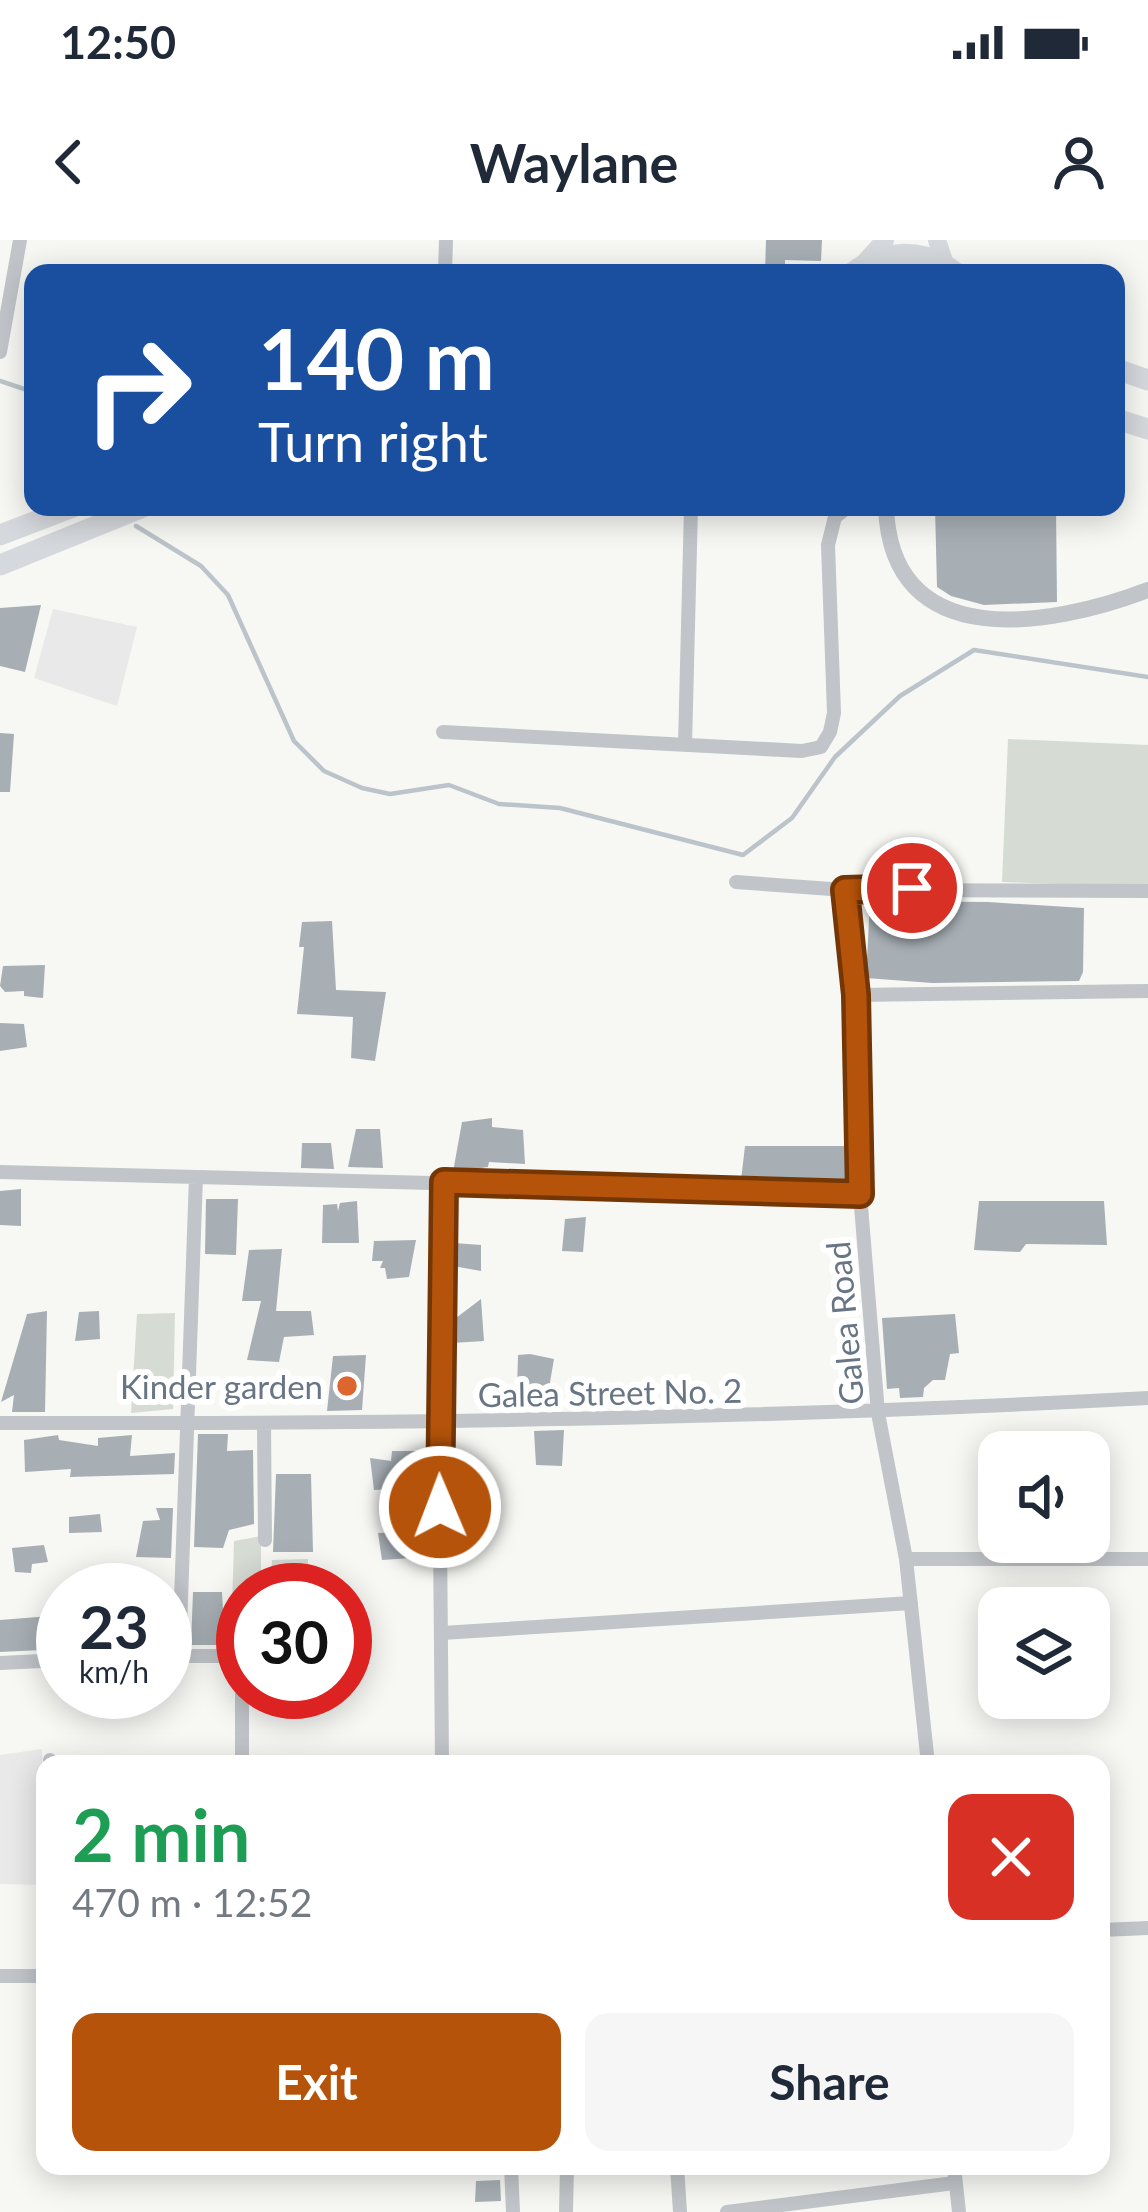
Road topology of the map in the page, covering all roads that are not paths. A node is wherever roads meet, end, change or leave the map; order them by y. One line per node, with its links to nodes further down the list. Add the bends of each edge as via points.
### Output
1 (20, 240): 6 (street)
2 (885, 240): 3 (main road)
3 (862, 264)
4 (867, 264): 5 (highway, via 891,254)
5 (940, 264)
6 (14, 281): 7 (street); 8 (street)
7 (24, 283)
8 (0, 352)
9 (50, 516): 14 (highway)
10 (121, 516): 15 (highway)
11 (691, 516): 18 (street)
12 (836, 516): 18 (street, via 828,545 834,713 821,747)
13 (887, 516): 16 (street, via 894,560 949,612 1085,611)
14 (0, 536)
15 (0, 565)
16 (1148, 590)
17 (443, 732): 18 (street)
18 (685, 745)
19 (736, 882): 20 (street)
20 (845, 890): 21 (street); 23 (street, Galea Road)
21 (1148, 891)
22 (1148, 991): 23 (street)
23 (856, 995): 27 (street, Galea Road)
24 (0, 1172): 25 (street)
25 (196, 1177): 26 (street); 32 (street)
26 (444, 1182): 27 (street); 31 (street)
27 (860, 1194): 29 (street, Galea Road)
28 (1148, 1398): 29 (street, Galea Street No. 2)
29 (878, 1413): 31 (street, Galea Street No. 2); 35 (street, Galea Road)
30 (0, 1423): 32 (street, Galea Street No. 2)
31 (439, 1423): 33 (street, Galea Street No. 2); 39 (street)
32 (189, 1424): 33 (street, Galea Street No. 2); 37 (street)
33 (264, 1424): 34 (street)
34 (265, 1540)
35 (907, 1558): 36 (street); 38 (street, Galea Road)
36 (1148, 1559)
37 (179, 1563)
38 (911, 1603): 39 (street); 45 (street, Galea Road)
39 (442, 1634): 44 (street)
40 (192, 1656): 43 (street, via 242,1656)
41 (36, 1661): 42 (street)
42 (0, 1663)
43 (242, 1755)
44 (442, 1755)
45 (927, 1755)
46 (1148, 1928): 47 (street)
47 (1110, 1930)
48 (0, 1976): 49 (street)
49 (36, 1976)
50 (512, 2175): 55 (street)
51 (567, 2175): 56 (street)
52 (678, 2175): 57 (street)
53 (954, 2175): 54 (street)
54 (954, 2183): 58 (street); 59 (street)
55 (513, 2212)
56 (566, 2212)
57 (680, 2212)
58 (727, 2212)
59 (959, 2212)

